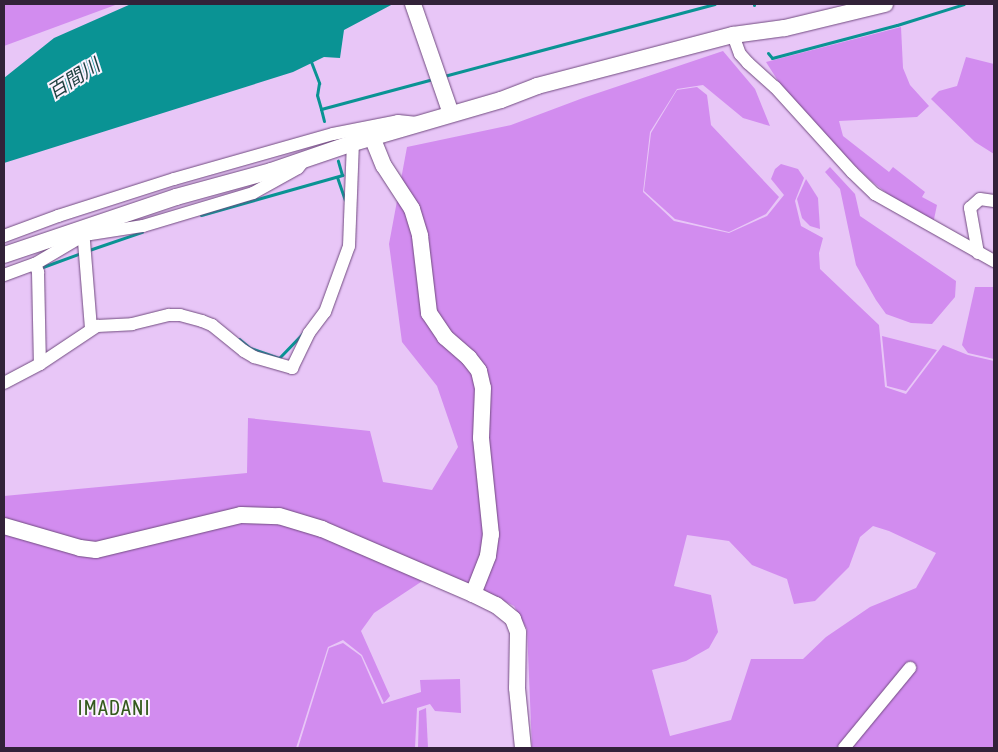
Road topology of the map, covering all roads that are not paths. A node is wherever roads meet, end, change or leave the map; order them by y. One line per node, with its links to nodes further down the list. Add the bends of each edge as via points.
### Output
1 (413, 4): 4 (street)
2 (885, 4): 3 (street, via 785,28)
3 (733, 34): 4 (street, via 536,86); 11 (street, via 740,54 875,194)
4 (451, 114): 5 (street)
5 (421, 124): 6 (street); 10 (street, via 398,121 333,134 174,179)
6 (372, 137): 7 (street); 20 (street, via 384,166 412,209 420,236 429,313 445,336 479,371 483,388 481,446 491,534 488,556)
7 (353, 143): 9 (street, via 176,197); 16 (street, via 348,252 325,312 309,333 292,368 254,357 212,325 180,315)
8 (994, 202): 11 (street, via 980,199 970,208)
9 (84, 231): 12 (street); 14 (street); 16 (street)
10 (4, 236)
11 (978, 253): 13 (street)
12 (4, 255)
13 (994, 261)
14 (36, 267): 15 (street); 17 (street)
15 (4, 275)
16 (91, 329): 17 (street)
17 (40, 364): 18 (street)
18 (4, 383)
19 (4, 526): 20 (street, via 96,550 241,515 279,516 322,529)
20 (473, 594): 22 (street, via 506,612 518,632 516,688)
21 (910, 668): 23 (street)
22 (523, 748)
23 (844, 748)

